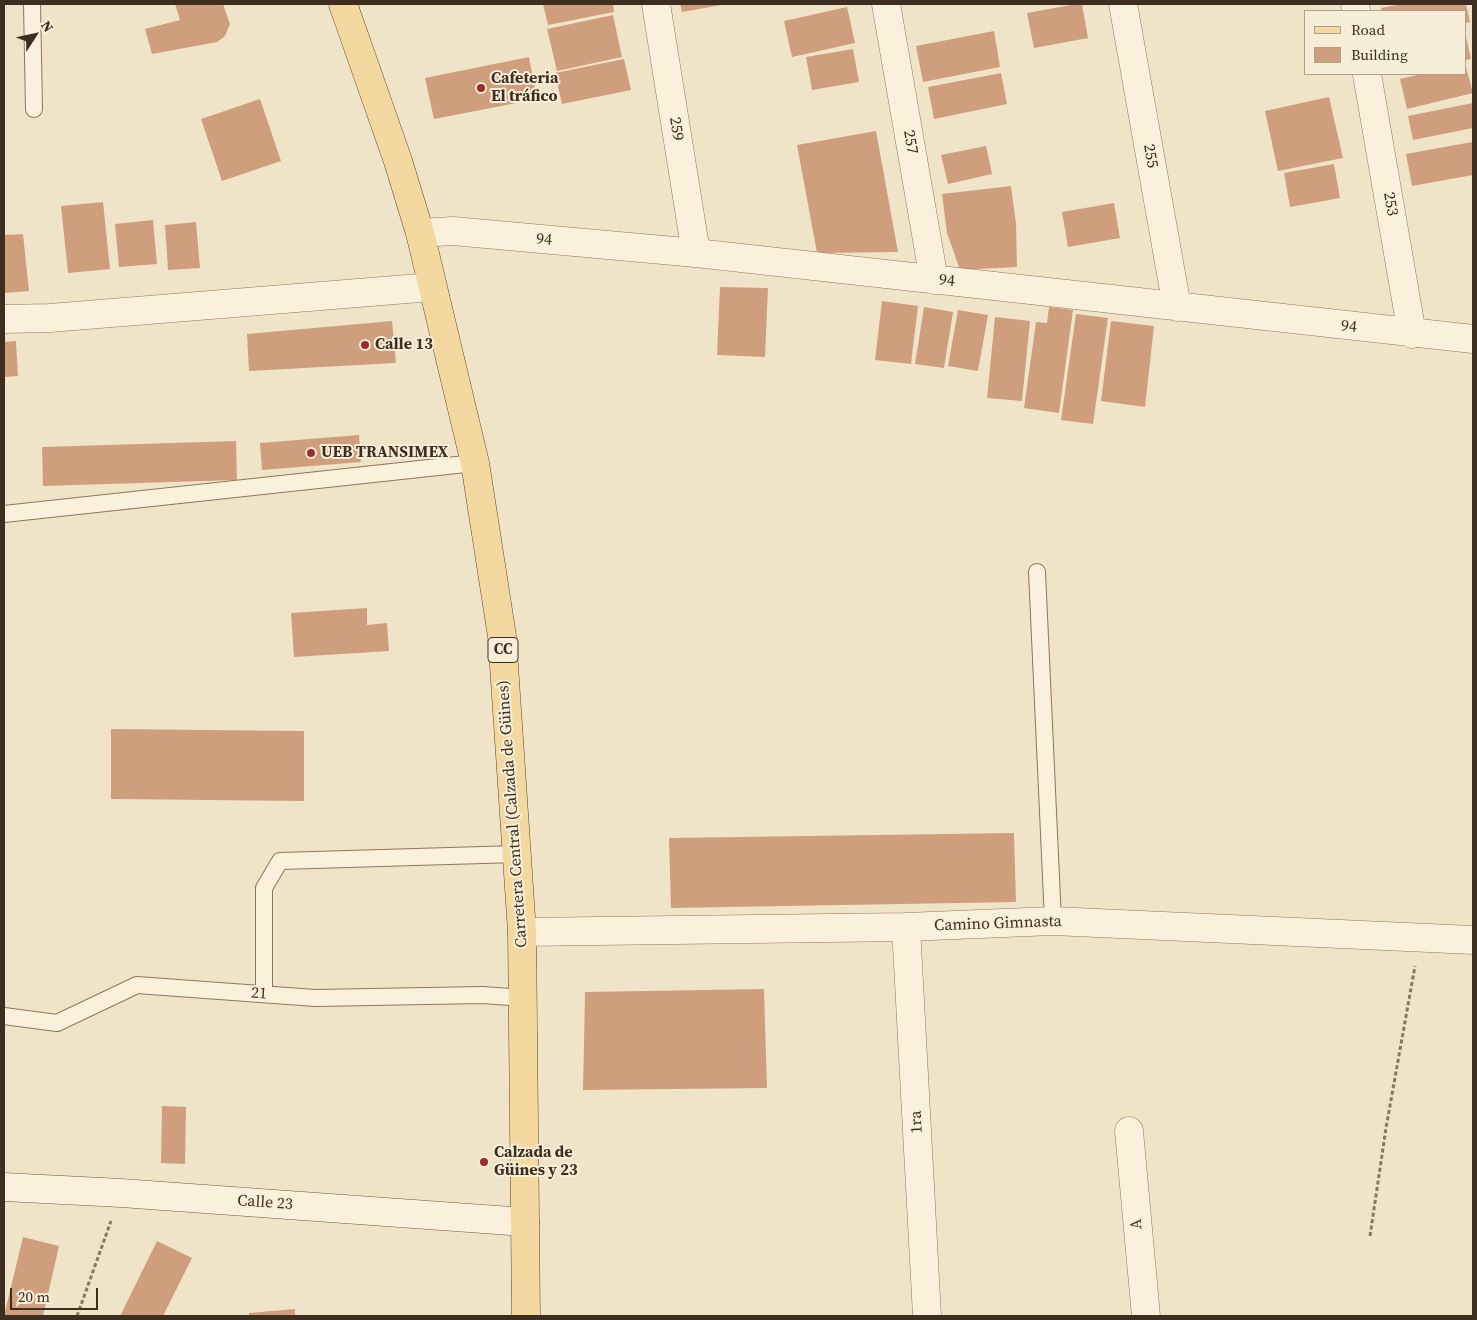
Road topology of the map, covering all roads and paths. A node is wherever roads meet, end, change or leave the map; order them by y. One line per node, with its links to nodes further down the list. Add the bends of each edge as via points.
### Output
1 (32, 4): 7 (lane)
2 (343, 4): 8 (main road, Carretera Central (Calzada de Güines) / CC)
3 (656, 4): 9 (street, 259)
4 (886, 4): 10 (street, 257)
5 (1123, 4): 12 (street, 255)
6 (1367, 75): 14 (street, 253)
7 (34, 109)
8 (420, 233): 9 (street, 94, via 453,231); 11 (main road, Carretera Central (Calzada de Güines) / CC)
9 (696, 253): 10 (street, 94)
10 (934, 280): 12 (street, 94)
11 (432, 287): 13 (street); 16 (main road, Carretera Central (Calzada de Güines) / CC)
12 (1177, 307): 14 (street, 94)
13 (4, 319)
14 (1412, 334): 15 (street, 94)
15 (1473, 339)
16 (476, 463): 17 (lane); 19 (main road, Carretera Central (Calzada de Güines) / CC, via 502,636)
17 (4, 514)
18 (1037, 572): 20 (lane)
19 (517, 854): 22 (main road, Carretera Central (Calzada de Güines) / CC); 25 (lane, via 280,861 264,888)
20 (1053, 921): 21 (street, Camino Gimnasta); 23 (street, Camino Gimnasta)
21 (906, 927): 22 (street, Camino Gimnasta); 35 (street, 1ra)
22 (522, 932): 26 (main road, Carretera Central (Calzada de Güines) / CC)
23 (1420, 936): 24 (street, Camino Gimnasta); 32 (path)
24 (1473, 940)
25 (264, 994): 26 (lane, 21, via 315,998 483,995); 27 (lane, 21, via 137,985 58,1023)
26 (523, 998): 31 (main road, Carretera Central (Calzada de Güines) / CC)
27 (4, 1016)
28 (1129, 1131): 36 (street, A)
29 (4, 1187): 30 (street, Calle 23)
30 (121, 1192): 31 (street, Calle 23); 33 (path)
31 (525, 1222): 34 (main road, Carretera Central (Calzada de Güines) / CC)
32 (1370, 1236)
33 (77, 1316)
34 (526, 1316)
35 (927, 1316)
36 (1146, 1316)

